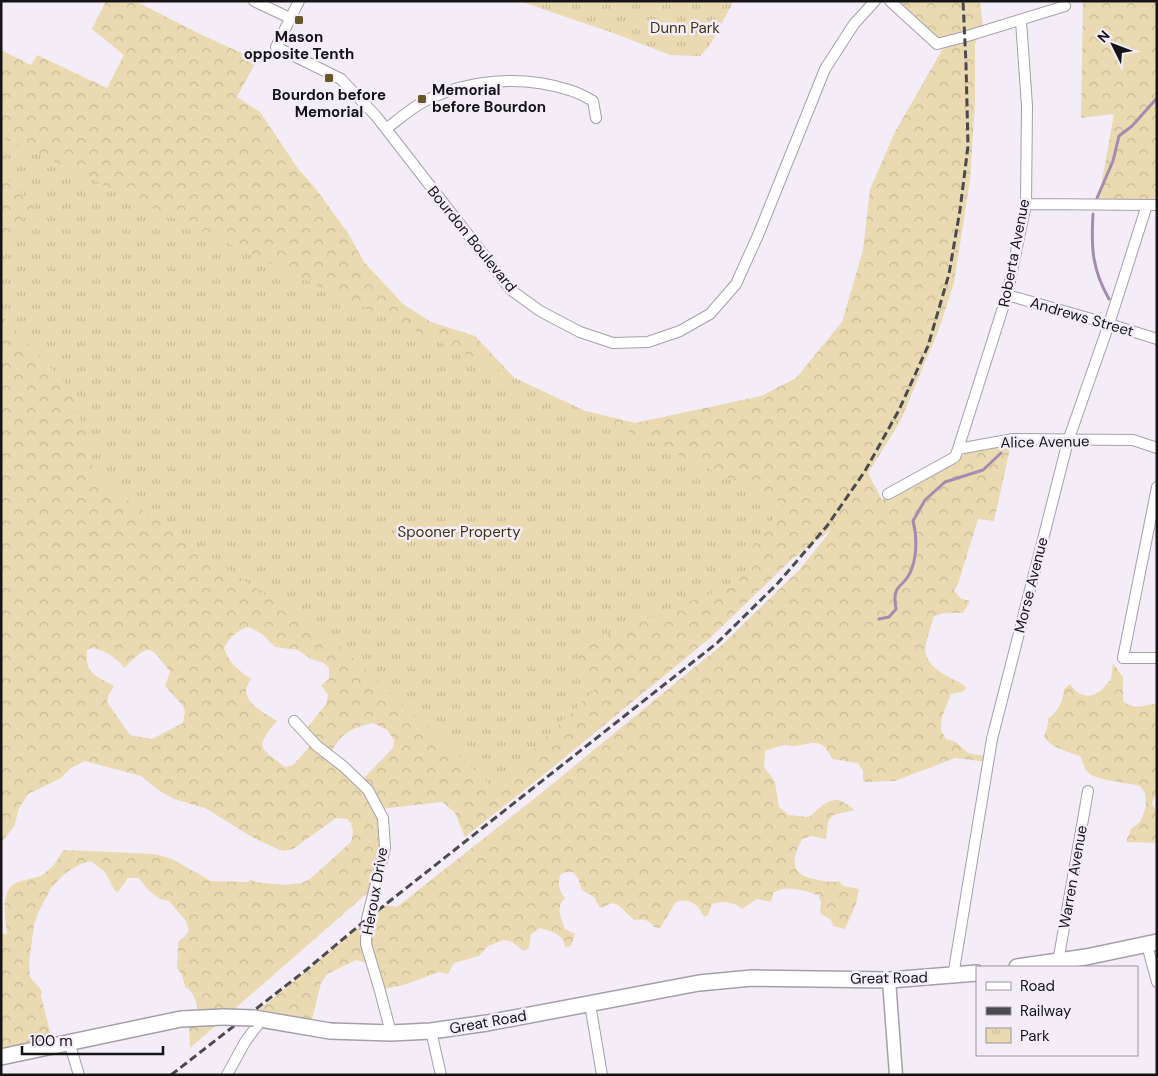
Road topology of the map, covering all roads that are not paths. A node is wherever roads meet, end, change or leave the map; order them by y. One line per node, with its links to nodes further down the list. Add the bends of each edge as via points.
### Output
1 (254, 1): 6 (street)
2 (299, 1): 6 (street)
3 (874, 1): 9 (street, Bourdon Boulevard, via 824,69 736,284 710,314 680,331 648,342 613,343 580,332 540,311 511,290)
4 (890, 1): 7 (street, via 937,44)
5 (1065, 6): 7 (street)
6 (290, 18): 9 (street, Bourdon Boulevard, via 276,47 341,80)
7 (1021, 20): 10 (street, Roberta Avenue, via 1027,106)
8 (596, 118): 9 (street, via 593,101 570,90 534,82 498,81 460,88 423,102)
9 (386, 129)
10 (1026, 204): 11 (street); 12 (street, Roberta Avenue)
11 (1152, 205): 13 (street, Morse Avenue)
12 (1007, 295): 13 (street, Andrews Street); 17 (street, Roberta Avenue)
13 (1110, 324): 14 (street, Andrews Street); 15 (street, Morse Avenue)
14 (1157, 339)
15 (1068, 441): 16 (street, Alice Avenue, via 1133,440); 17 (street, Alice Avenue, via 1013,439); 27 (street, Morse Avenue, via 992,739)
16 (1157, 448)
17 (958, 449): 19 (street, via 954,457)
18 (1157, 487): 20 (street, via 1123,658)
19 (888, 494)
20 (1157, 658)
21 (294, 721): 33 (street, Heroux Drive, via 317,746 368,790 383,818 385,848 367,919 366,944)
22 (1088, 791): 24 (street, Warren Avenue)
23 (1152, 943): 24 (main road); 29 (street)
24 (1058, 962): 25 (main road)
25 (1025, 966)
26 (976, 972): 27 (main road, Great Road)
27 (953, 976): 28 (main road, Great Road)
28 (889, 980): 30 (main road, Great Road, via 752,978 699,983); 40 (street)
29 (1157, 982)
30 (590, 1004): 32 (main road, Great Road); 39 (street)
31 (258, 1019): 33 (main road, Great Road, via 330,1031); 34 (main road, Great Road, bridge, via 223,1016 181,1019); 37 (street)
32 (431, 1031): 33 (main road, Great Road); 38 (street)
33 (391, 1033)
34 (69, 1042): 35 (main road, Great Road); 36 (street)
35 (1, 1058)
36 (79, 1075)
37 (227, 1075)
38 (441, 1075)
39 (602, 1075)
40 (896, 1075)

